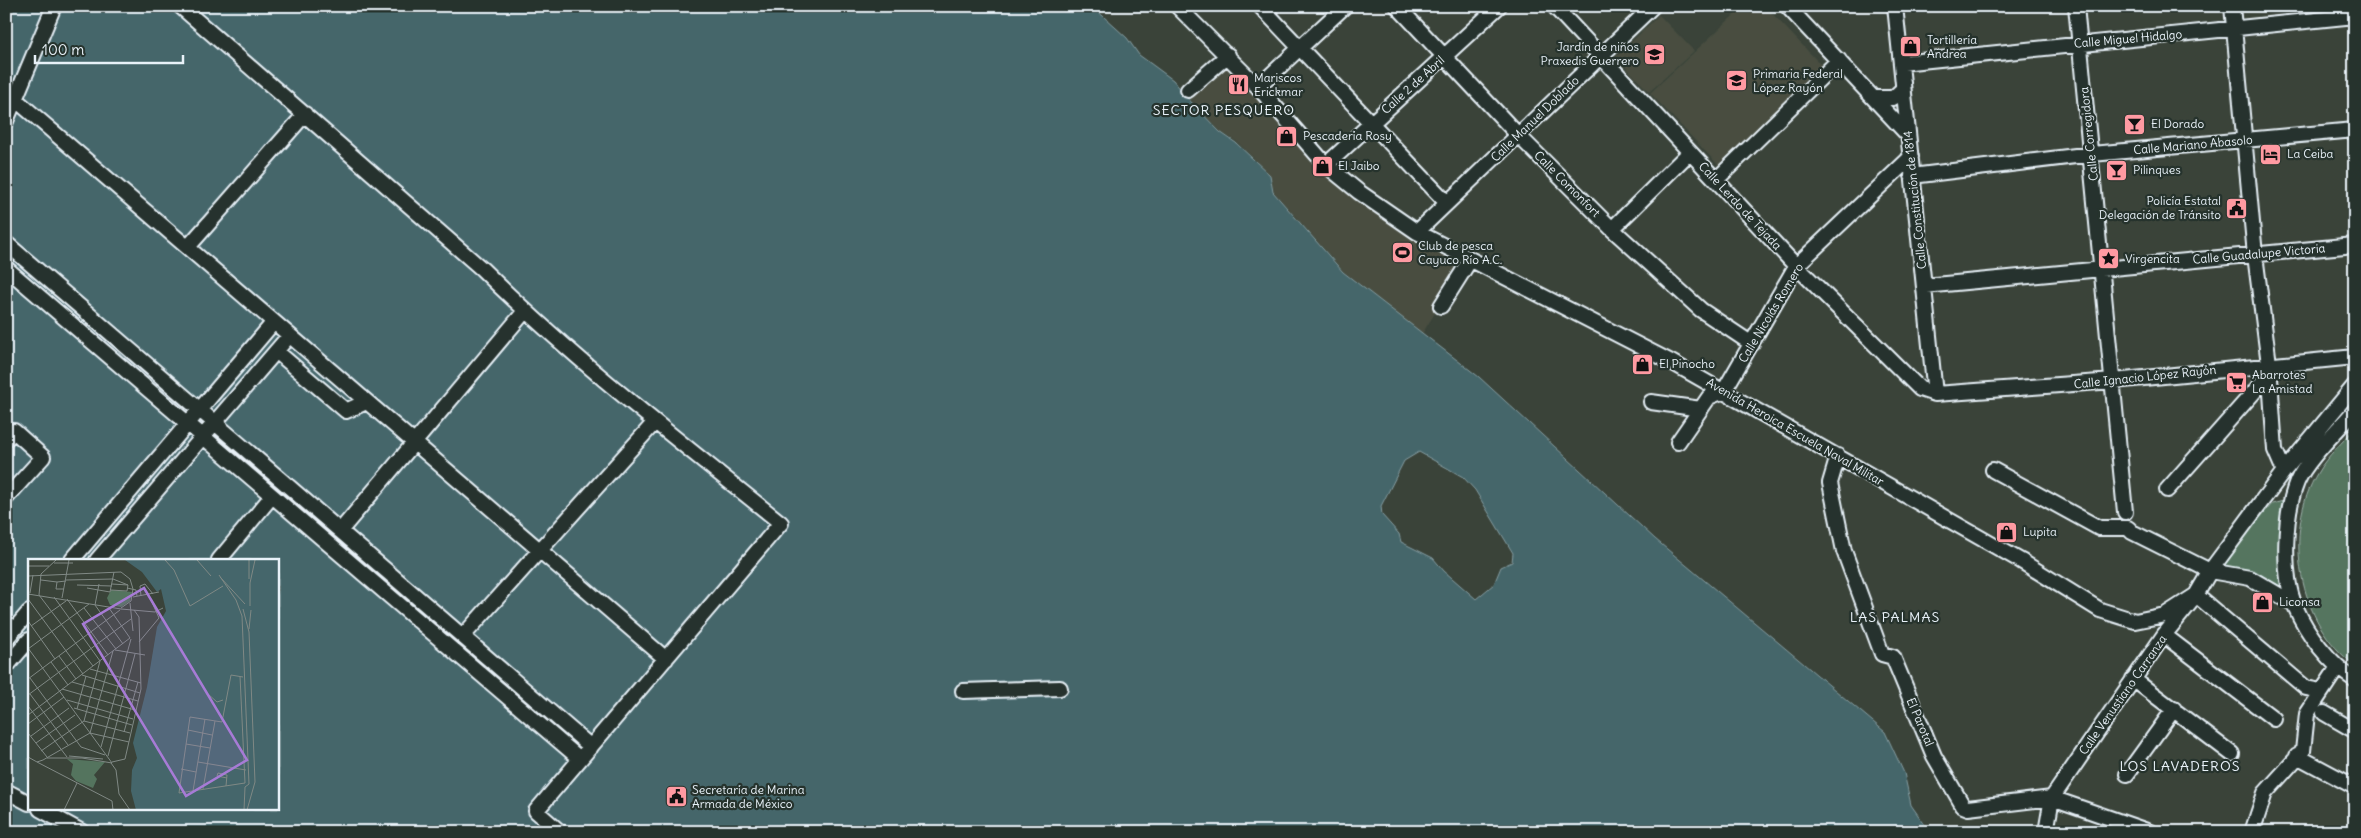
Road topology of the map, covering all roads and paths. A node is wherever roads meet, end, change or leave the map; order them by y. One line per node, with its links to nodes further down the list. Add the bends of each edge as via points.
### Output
1 (54, 6): 28 (street)
2 (180, 6): 29 (street)
3 (1260, 6): 18 (street)
4 (1345, 6): 18 (street)
5 (1397, 6): 20 (street, Calle Comonfort)
6 (1499, 6): 20 (street, Calle 2 de Abril)
7 (1554, 6): 21 (street, Calle Lerdo de Tejada)
8 (1654, 6): 21 (street, Calle Manuel Doblado)
9 (1807, 6): 14 (street)
10 (1895, 6): 23 (street, Calle Constitución de 1814)
11 (2076, 6): 17 (street, Calle Corregidora)
12 (2232, 6): 16 (street)
13 (1181, 8): 19 (street, Avenida Heroica Escuela Naval Militar)
14 (1792, 11): 22 (street)
15 (2355, 16): 16 (street, Calle Miguel Hidalgo)
16 (2234, 29): 17 (street, Calle Miguel Hidalgo); 35 (street)
17 (2079, 44): 23 (street, Calle Miguel Hidalgo); 37 (street, Calle Corregidora)
18 (1300, 48): 25 (street); 31 (street)
19 (1228, 55): 25 (street, Avenida Heroica Escuela Naval Militar); 26 (street)
20 (1445, 56): 31 (street, Calle 2 de Abril); 33 (street, Calle Comonfort)
21 (1600, 57): 33 (street, Calle Manuel Doblado); 36 (street, Calle Lerdo de Tejada)
22 (1838, 60): 27 (street); 41 (street)
23 (1901, 64): 24 (street, Calle Constitución de 1814)
24 (1902, 78): 27 (street, via 1903,89 1893,98); 34 (street, Calle Constitución de 1814)
25 (1258, 87): 39 (street, Avenida Heroica Escuela Naval Militar)
26 (1188, 90)
27 (1874, 98): 34 (street)
28 (15, 99): 30 (street); 47 (street)
29 (305, 114): 47 (street); 55 (street, via 482,269)
30 (6, 121)
31 (1371, 123): 39 (street, Calle 2 de Abril); 42 (street)
32 (2355, 130): 35 (street, Calle Mariano Abasolo)
33 (1518, 135): 42 (street, Calle Manuel Doblado); 43 (street, Calle Comonfort)
34 (1908, 135): 38 (street, Calle Constitución de 1814)
35 (2245, 141): 37 (street, Calle Mariano Abasolo); 48 (street)
36 (1690, 152): 41 (street, Calle Lerdo de Tejada); 43 (street)
37 (2092, 154): 40 (street, Calle Mariano Abasolo); 52 (street, Calle Corregidora)
38 (1910, 157): 40 (street, Calle Constitución de 1814); 50 (street, Calle Nicolás Romero)
39 (1326, 164): 44 (street, Avenida Heroica Escuela Naval Militar, via 1359,192)
40 (1912, 176): 53 (street, Calle Constitución de 1814)
41 (1716, 180): 50 (street, Calle Lerdo de Tejada)
42 (1448, 203): 44 (street, Calle Manuel Doblado)
43 (1612, 229): 58 (street, Calle Comonfort, via 1701,310)
44 (1417, 232): 49 (street, Avenida Heroica Escuela Naval Militar)
45 (6, 243): 68 (street)
46 (2355, 245): 48 (street, Calle Guadalupe Victoria)
47 (188, 247): 56 (street)
48 (2255, 254): 52 (street, Calle Guadalupe Victoria); 61 (street)
49 (1470, 260): 54 (street); 64 (street, Avenida Heroica Escuela Naval Militar)
50 (1796, 266): 58 (street, Calle Nicolás Romero); 65 (street, Calle Lerdo de Tejada, via 1920,389)
51 (6, 268): 73 (street)
52 (2102, 268): 53 (street, Calle Guadalupe Victoria); 62 (street, Calle Corregidora)
53 (1924, 286): 65 (street, Calle Constitución de 1814)
54 (1441, 306)
55 (525, 312): 72 (street); 76 (street)
56 (273, 323): 57 (street); 68 (street)
57 (289, 336): 59 (street); 66 (street)
58 (1752, 344): 64 (street, Calle Nicolás Romero)
59 (276, 351): 66 (street, via 346,411); 71 (street)
60 (2355, 357): 61 (street, Calle Ignacio López Rayón)
61 (2269, 369): 62 (street, Calle Ignacio López Rayón); 80 (street, via 2275,450); 82 (street)
62 (2114, 381): 65 (street, Calle Ignacio López Rayón); 85 (street, Calle Corregidora)
63 (2355, 385): 80 (street, Avenida Heroica Escuela Naval Militar)
64 (1724, 391): 69 (street, via 1709,397); 78 (street, Avenida Heroica Escuela Naval Militar)
65 (1935, 394)
66 (366, 402): 76 (street)
67 (1651, 402): 69 (street)
68 (199, 409): 71 (street); 73 (street)
69 (1701, 409): 77 (street)
70 (2355, 410): 81 (street)
71 (214, 422): 74 (street); 86 (street)
72 (655, 422): 87 (street); 99 (street, via 781,523)
73 (187, 423): 74 (street); 88 (street)
74 (203, 436): 83 (street); 89 (street)
75 (6, 439): 84 (street, via 14,431 43,457)
76 (413, 442): 86 (street); 87 (street)
77 (1678, 442)
78 (1838, 456): 92 (street, Avenida Heroica Escuela Naval Militar, via 2100,610 2135,621 2165,615); 118 (street, El Parotal, via 1830,483 1844,550 1856,587 1882,654 1893,657 1934,756 1963,806)
79 (1993, 470): 91 (street, via 2099,528 2128,528)
80 (2284, 471): 81 (street); 91 (street, Avenida Heroica Escuela Naval Militar)
81 (2297, 482): 93 (street, via 2286,537)
82 (2168, 490)
83 (272, 496): 90 (street); 114 (street)
84 (6, 498)
85 (2125, 512)
86 (340, 531): 96 (street)
87 (540, 551): 96 (street); 99 (street)
88 (73, 559)
89 (98, 559)
90 (219, 559)
91 (2210, 571): 92 (street, Avenida Heroica Escuela Naval Militar); 93 (street, via 2250,578)
92 (2196, 595): 95 (street, Calle Venustiano Carranza); 106 (street, via 2306,688)
93 (2294, 604): 101 (street, via 2318,645)
94 (28, 613): 97 (street)
95 (2164, 635): 102 (street, Calle Venustiano Carranza); 109 (street)
96 (463, 636): 111 (street)
97 (6, 639)
98 (28, 641): 100 (street)
99 (666, 659): 111 (street)
100 (6, 667)
101 (2338, 667): 103 (street); 106 (street)
102 (2133, 679): 107 (street); 118 (street, Calle Venustiano Carranza)
103 (2355, 680)
104 (1060, 688): 105 (street)
105 (963, 690)
106 (2321, 691): 113 (street, via 2307,714 2303,751)
107 (2174, 709): 112 (street); 115 (street)
108 (2324, 713): 110 (street)
109 (2274, 719)
110 (2355, 731)
111 (591, 747): 114 (street)
112 (2232, 754)
113 (2297, 756): 116 (street); 125 (street, via 2265,793)
114 (580, 759): 122 (street, via 536,811)
115 (2127, 774)
116 (2355, 787)
117 (6, 791): 119 (street)
118 (2052, 798): 123 (street); 124 (street, El Parotal)
119 (28, 802)
120 (42, 810): 121 (street)
121 (82, 832)
122 (560, 832)
123 (2046, 832)
124 (2150, 832)
125 (2252, 832)

